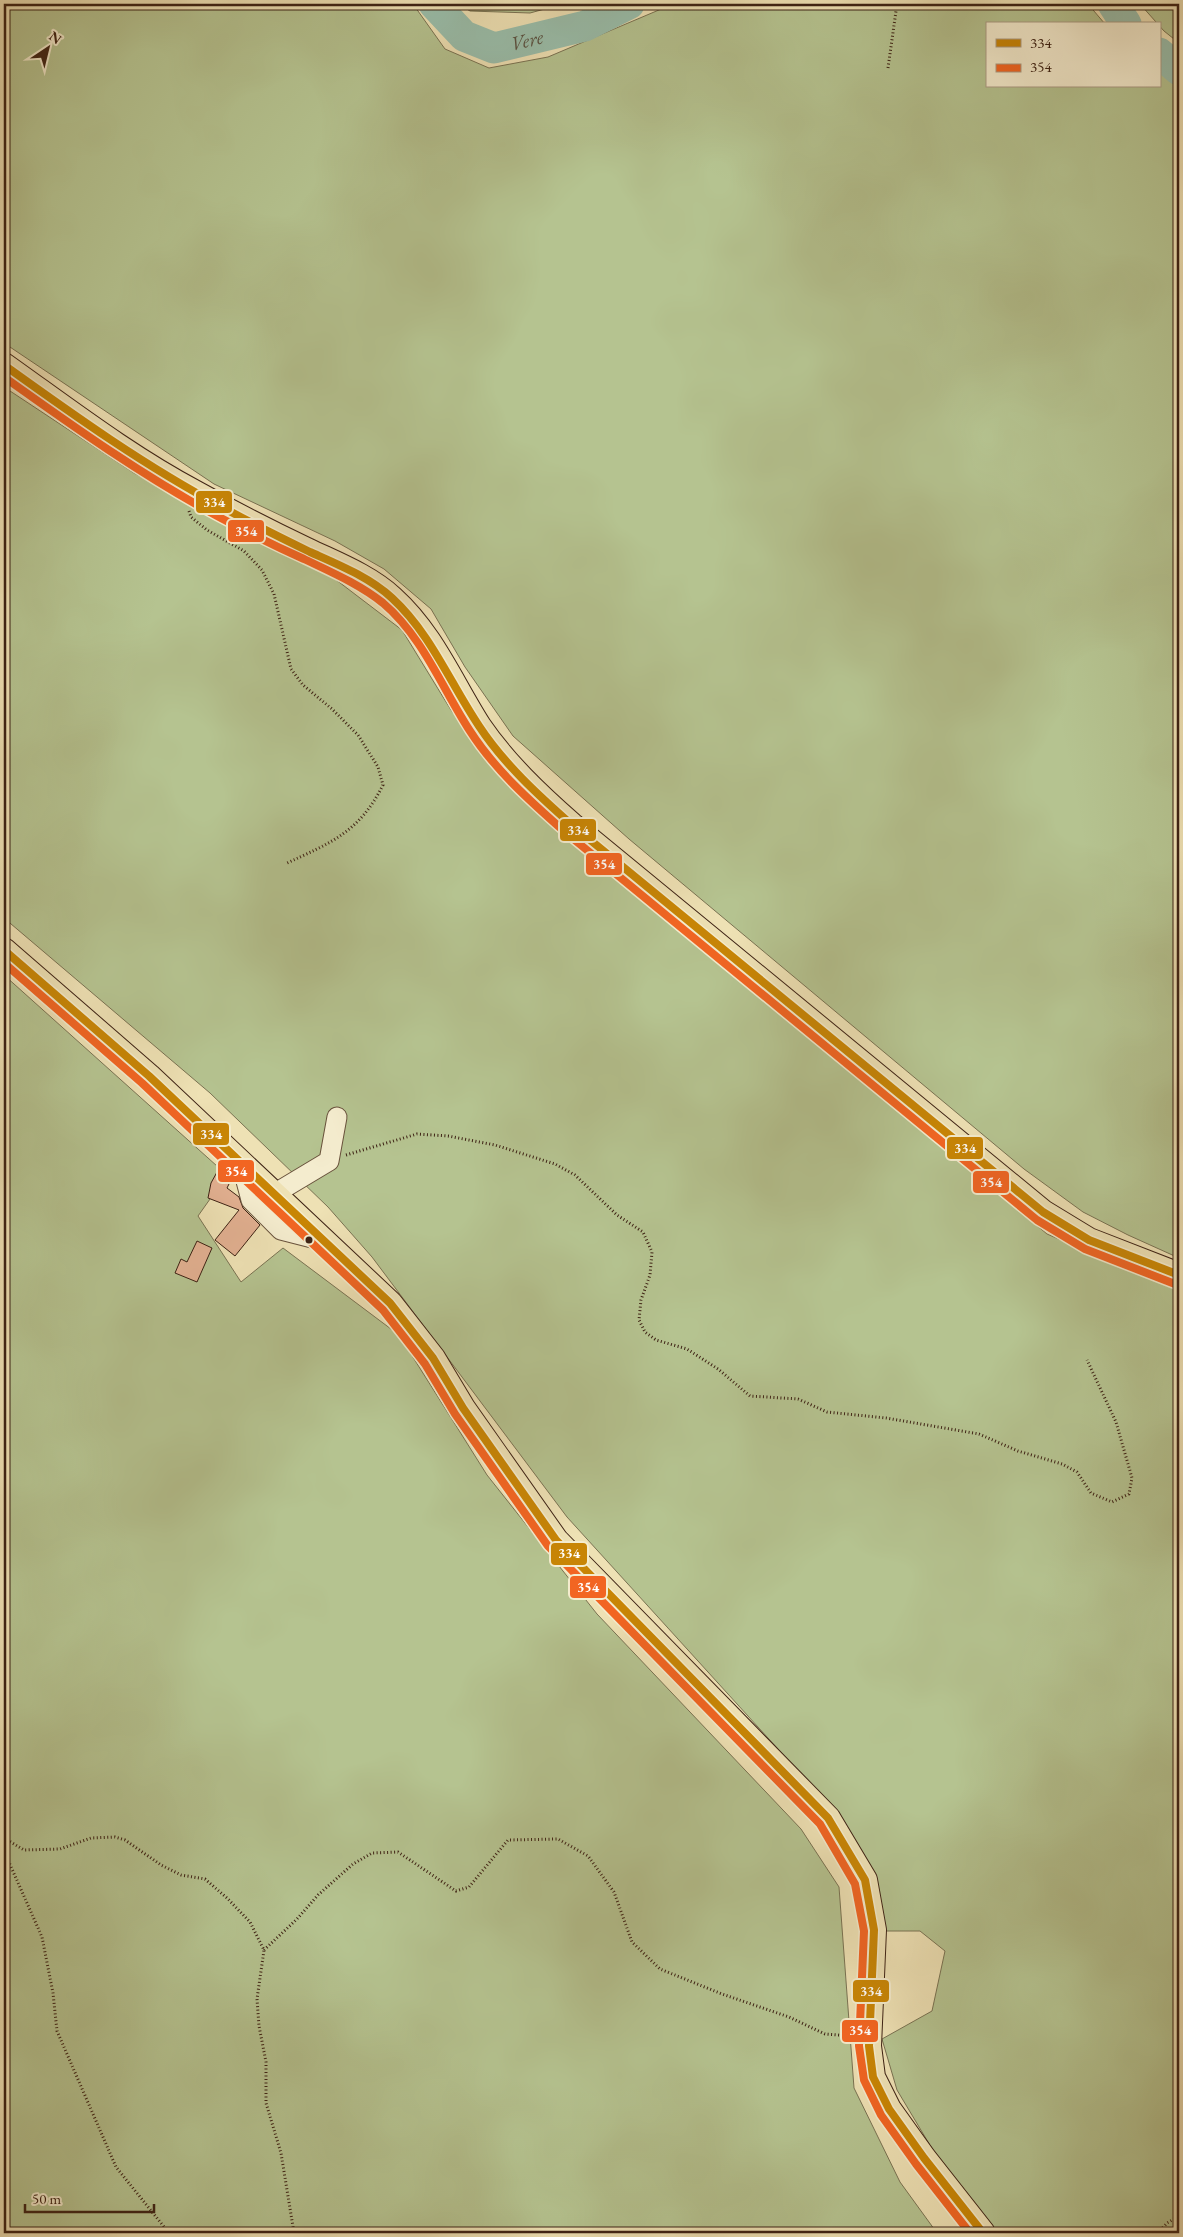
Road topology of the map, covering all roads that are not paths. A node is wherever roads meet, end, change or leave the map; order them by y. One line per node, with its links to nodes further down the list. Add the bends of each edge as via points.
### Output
1 (4, 365): 7 (main road, via 116,444 194,492 351,571 390,596 420,627 495,748 572,825 1043,1212 1089,1240)
2 (4, 950): 4 (main road, via 149,1076)
3 (337, 1117): 5 (lane, via 329,1162)
4 (241, 1162): 5 (main road); 6 (lane, via 251,1200 281,1230)
5 (274, 1194): 6 (main road)
6 (324, 1241): 8 (main road, via 390,1303 433,1358 463,1408 556,1540 828,1818 865,1880 874,1930 869,2038 873,2077 889,2110)
7 (1179, 1276)
8 (983, 2233)

